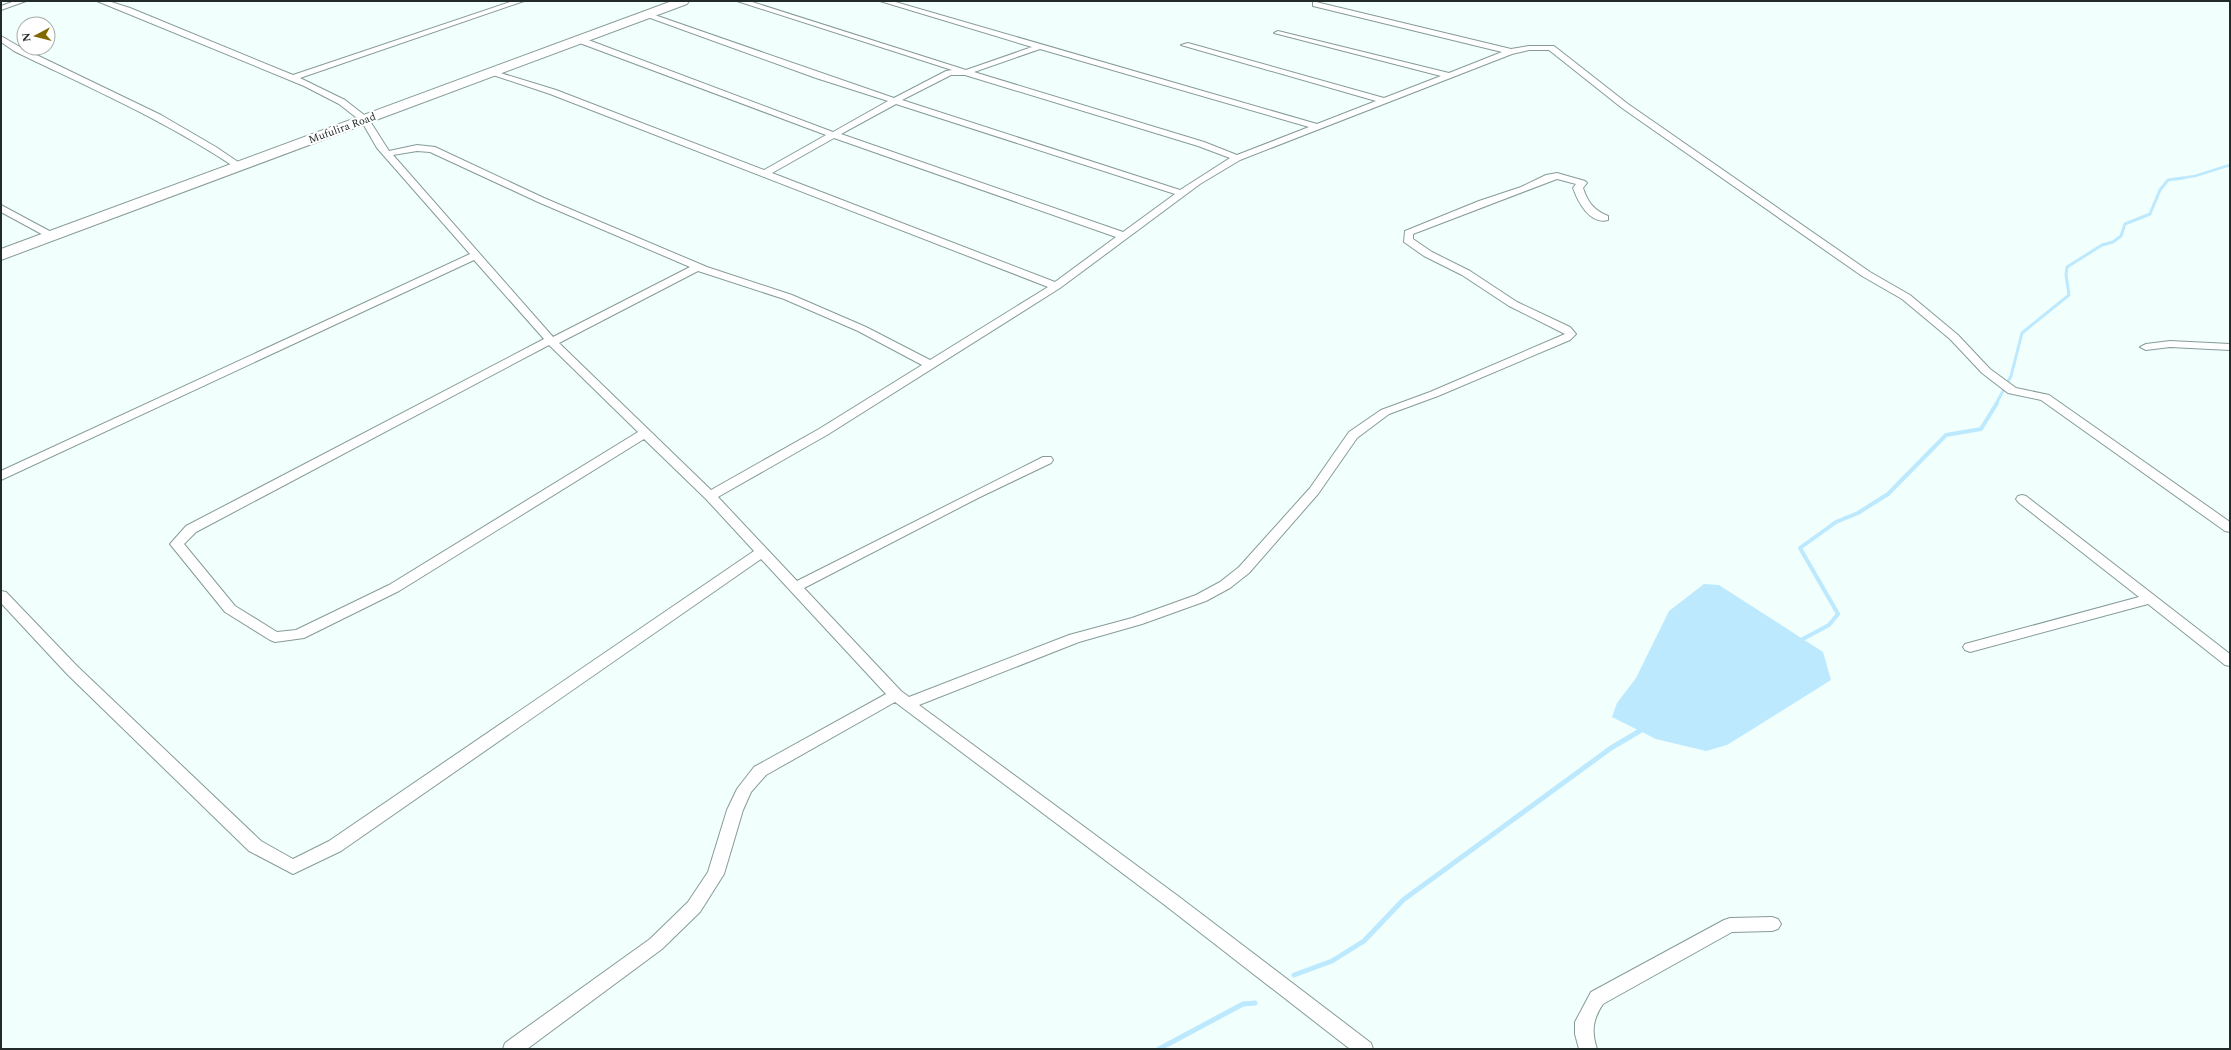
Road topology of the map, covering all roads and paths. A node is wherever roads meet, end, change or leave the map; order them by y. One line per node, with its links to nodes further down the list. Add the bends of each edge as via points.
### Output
1 (22, 1): 8 (street)
2 (101, 1): 19 (street)
3 (520, 1): 19 (street)
4 (683, 1): 9 (main road, Mufulira Road)
5 (741, 1): 16 (street)
6 (884, 1): 14 (street)
7 (1316, 4): 15 (street)
8 (1, 8)
9 (646, 15): 12 (main road, Mufulira Road); 20 (street)
10 (1278, 32): 18 (street)
11 (1, 38): 27 (street, via 17,49 169,123 211,146)
12 (580, 40): 17 (main road, Mufulira Road); 24 (street, via 688,83)
13 (1184, 45): 21 (street)
14 (1038, 47): 16 (street); 23 (street)
15 (1508, 51): 18 (street); 47 (street, via 1551,48 1625,106 1866,274 1906,297 1954,337 1986,371 2012,391 2045,397)
16 (967, 72): 20 (street, via 949,73); 26 (street, via 1201,144)
17 (491, 73): 22 (main road, Mufulira Road); 28 (street, via 553,92)
18 (1450, 76): 21 (street)
19 (292, 78): 22 (street, via 342,102)
20 (894, 100): 24 (street); 29 (street)
21 (1384, 101): 23 (street)
22 (365, 120): 25 (street); 27 (main road, Mufulira Road)
23 (1317, 127): 26 (street)
24 (834, 134): 28 (street); 33 (street, via 898,159)
25 (387, 154): 35 (street); 36 (street, via 416,148 432,149 541,200)
26 (1237, 158): 29 (street)
27 (239, 166): 32 (main road, Mufulira Road)
28 (765, 173): 37 (street)
29 (1181, 193): 33 (street)
30 (1, 208): 32 (street)
31 (1605, 218): 54 (street, via 1590,212 1582,201 1578,188 1582,183 1554,176 1408,233 1408,240 1412,245 1466,273 1513,304 1566,329 1571,334 1488,372 1385,412 1370,422 1353,435 1314,491 1244,570 1201,598 1074,638)
32 (52, 236): 34 (main road, Mufulira Road)
33 (1124, 236): 37 (street)
34 (1, 255)
35 (476, 255): 38 (street); 44 (street)
36 (698, 267): 38 (street); 41 (street, via 788,297 862,329)
37 (1056, 286): 41 (street)
38 (552, 341): 42 (street); 42 (street, via 191,529 177,544 230,609 275,637 299,635 394,588)
39 (2146, 347): 40 (street, via 2170,344)
40 (2230, 347)
41 (930, 365): 45 (street, via 823,432)
42 (645, 433): 45 (street)
43 (1047, 460): 49 (street)
44 (1, 476)
45 (710, 496): 48 (street)
46 (2022, 499): 51 (street)
47 (2230, 528)
48 (762, 552): 49 (street); 50 (street, via 334,846 293,866 255,846 72,670)
49 (795, 587): 54 (street)
50 (1, 595)
51 (2150, 599): 52 (street); 53 (street)
52 (1970, 647)
53 (2230, 662)
54 (903, 699): 56 (street, via 760,771 745,789 735,810 716,874 694,907 656,944); 57 (street)
55 (1772, 924): 58 (street, via 1730,925 1597,998 1586,1015 1583,1035)
56 (512, 1049)
57 (1364, 1049)
58 (1588, 1049)

